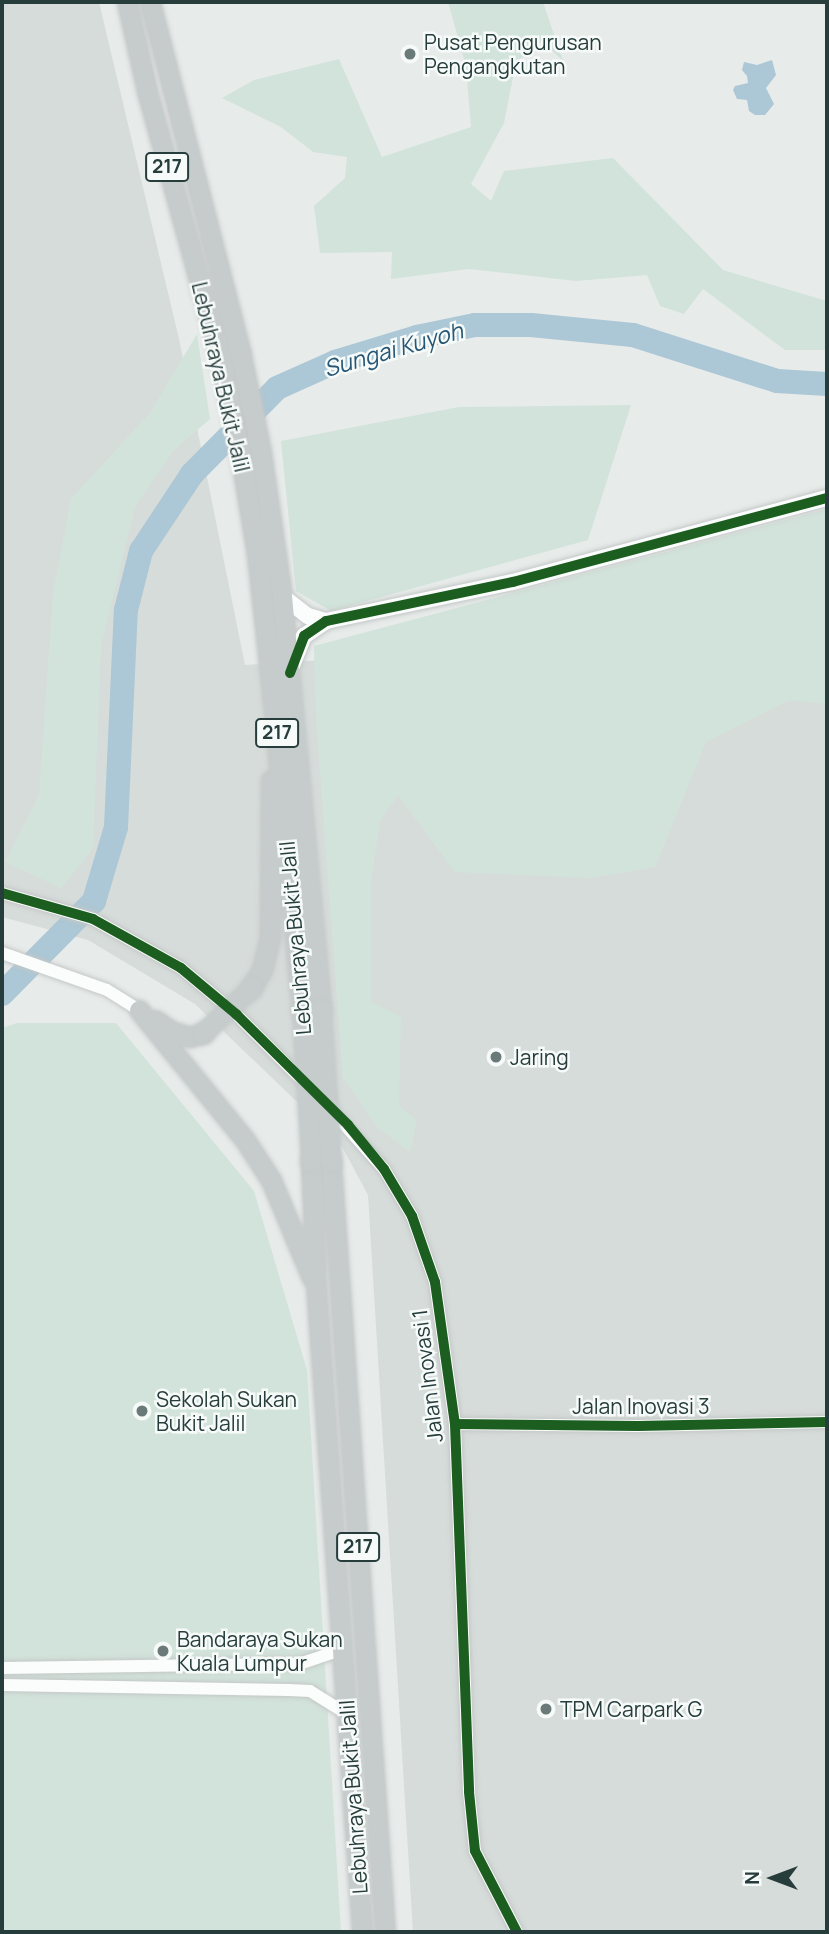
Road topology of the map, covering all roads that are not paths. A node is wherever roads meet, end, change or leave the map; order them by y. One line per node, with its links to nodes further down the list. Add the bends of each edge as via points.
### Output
1 (127, 2): 7 (highway, Lebuhraya Bukit Jalil / 217, via 221,360 257,555)
2 (150, 2): 4 (highway, Lebuhraya Bukit Jalil / 217, via 241,355)
3 (827, 498): 5 (street, via 513,582)
4 (282, 596): 5 (street, via 308,616); 6 (highway, Lebuhraya Bukit Jalil / 217)
5 (326, 621): 6 (street, via 303,636)
6 (290, 673): 10 (highway, Lebuhraya Bukit Jalil / 217)
7 (273, 699): 10 (highway, Lebuhraya Bukit Jalil / 217); 11 (highway, bridge, via 270,937 262,970 251,988 203,1033 190,1037 173,1032)
8 (3, 893): 15 (street, Jalan Inovasi 1, via 93,919 181,968 236,1014 348,1125 384,1169 412,1216 435,1282)
9 (2, 953): 11 (street, via 107,990)
10 (311, 1009): 12 (highway, Lebuhraya Bukit Jalil / 217, bridge)
11 (139, 1010): 13 (highway, via 271,1180)
12 (321, 1161): 13 (highway, Lebuhraya Bukit Jalil / 217); 21 (highway, Lebuhraya Bukit Jalil / 217)
13 (316, 1285): 16 (highway, Lebuhraya Bukit Jalil / 217)
14 (827, 1422): 15 (street, Jalan Inovasi 3)
15 (455, 1424): 22 (street, Jalan Inovasi 1, via 468,1792 475,1851)
16 (344, 1649): 17 (street, via 299,1664); 19 (highway, Lebuhraya Bukit Jalil / 217)
17 (2, 1668)
18 (2, 1685): 19 (street, via 289,1689 310,1691)
19 (347, 1714): 20 (highway, Lebuhraya Bukit Jalil / 217)
20 (362, 1932)
21 (385, 1932)
22 (517, 1932)

